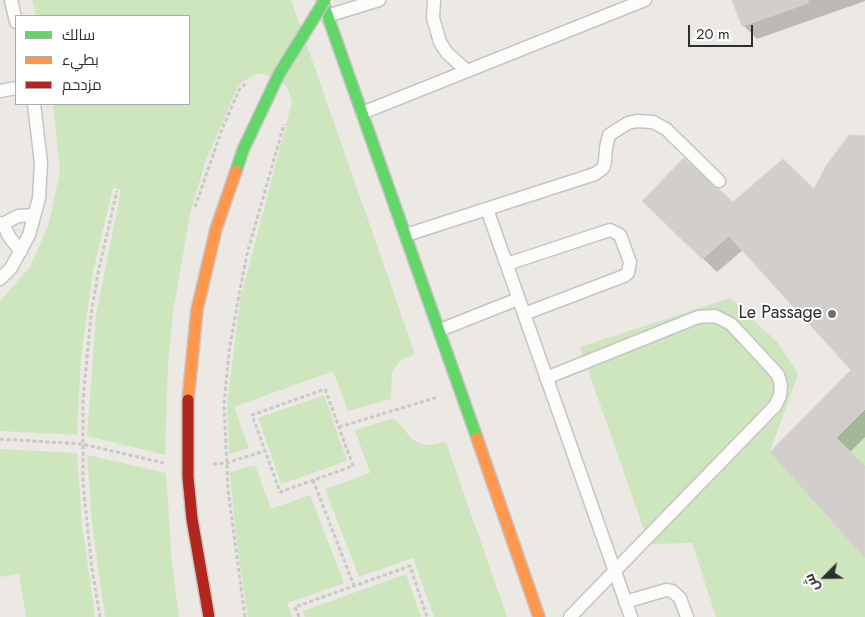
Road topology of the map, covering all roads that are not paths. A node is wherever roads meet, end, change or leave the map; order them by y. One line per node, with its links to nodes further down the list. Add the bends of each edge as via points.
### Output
1 (11, 0): 7 (lane)
2 (323, 0): 6 (main road); 27 (main road, bridge, via 279,74 243,150 216,229 197,310 188,393 188,477)
3 (379, 0): 6 (lane)
4 (434, 0): 8 (lane, via 433,18 440,42)
5 (645, 0): 8 (lane)
6 (327, 16): 12 (main road)
7 (15, 18)
8 (466, 70): 12 (lane)
9 (15, 88): 10 (lane)
10 (0, 91)
11 (34, 105): 15 (lane, via 41,163 39,198)
12 (362, 113): 17 (main road)
13 (719, 181): 14 (lane, via 666,129 653,122 637,121 609,135 605,162 599,172)
14 (487, 209): 17 (lane); 19 (lane)
15 (34, 215): 16 (lane, via 18,216); 18 (lane)
16 (2, 223): 18 (lane)
17 (406, 235): 23 (main road)
18 (21, 251): 20 (lane)
19 (507, 264): 21 (lane); 22 (lane, via 610,230 620,235 630,262 624,276)
20 (0, 279)
21 (518, 299): 22 (lane); 23 (lane)
22 (524, 314): 24 (lane)
23 (440, 330): 28 (main road)
24 (546, 378): 25 (lane); 25 (lane, via 706,315 730,324 778,375 780,396 775,406)
25 (614, 570): 26 (lane); 29 (lane)
26 (626, 602): 30 (lane); 31 (lane, via 660,590 672,591 682,603)
27 (209, 617)
28 (539, 617)
29 (570, 617)
30 (630, 617)
31 (687, 617)

